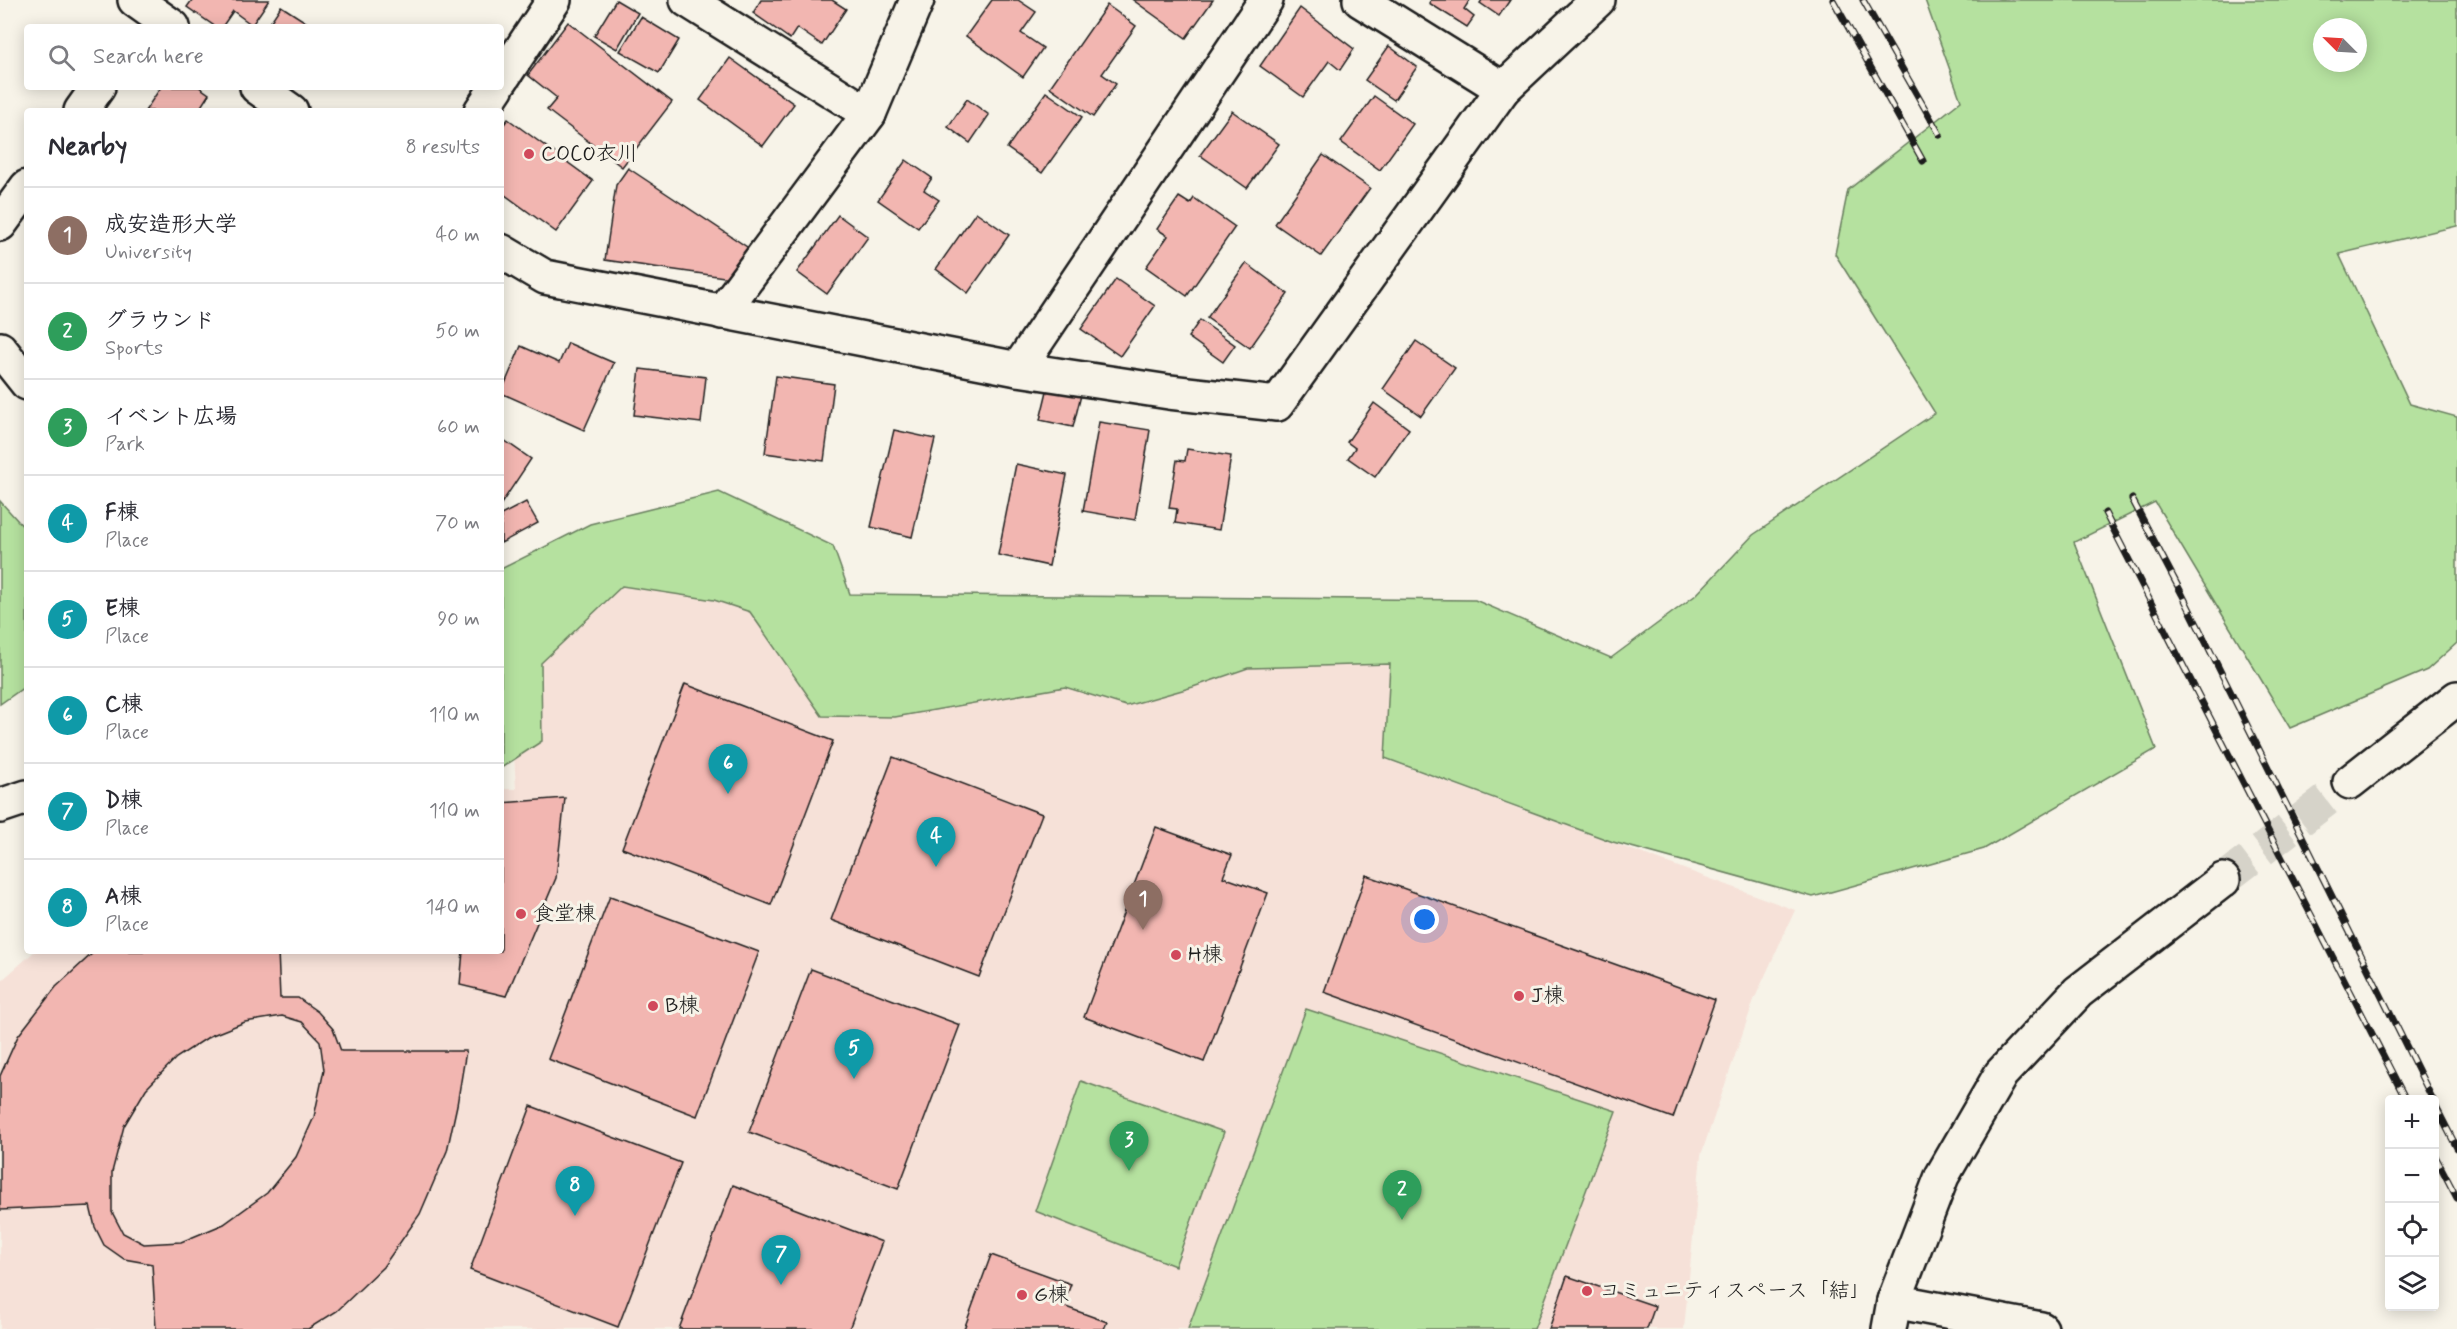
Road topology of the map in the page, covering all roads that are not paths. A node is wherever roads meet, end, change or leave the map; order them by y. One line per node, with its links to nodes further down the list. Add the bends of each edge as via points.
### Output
1 (554, 0): 7 (street)
2 (687, 0): 15 (street)
3 (917, 0): 15 (street)
4 (1266, 0): 21 (street)
5 (1360, 0): 8 (street)
6 (1598, 0): 8 (street)
7 (504, 75)
8 (1503, 89): 21 (street, via 1277,404)
9 (96, 90): 12 (street)
10 (261, 90): 13 (street)
11 (494, 90): 14 (street)
12 (83, 108)
13 (287, 108)
14 (483, 108)
15 (869, 114): 19 (street)
16 (24, 191): 17 (street)
17 (0, 224)
18 (504, 253): 19 (street, via 545,278)
19 (722, 312): 21 (street)
20 (0, 349): 22 (street)
21 (1018, 369)
22 (24, 379)
23 (2457, 698): 24 (street)
24 (2349, 782)
25 (24, 798): 26 (street)
26 (0, 806)
27 (2223, 880): 28 (street, via 2078,992 2001,1074 1942,1176)
28 (1892, 1315): 29 (street)
29 (2041, 1329)

